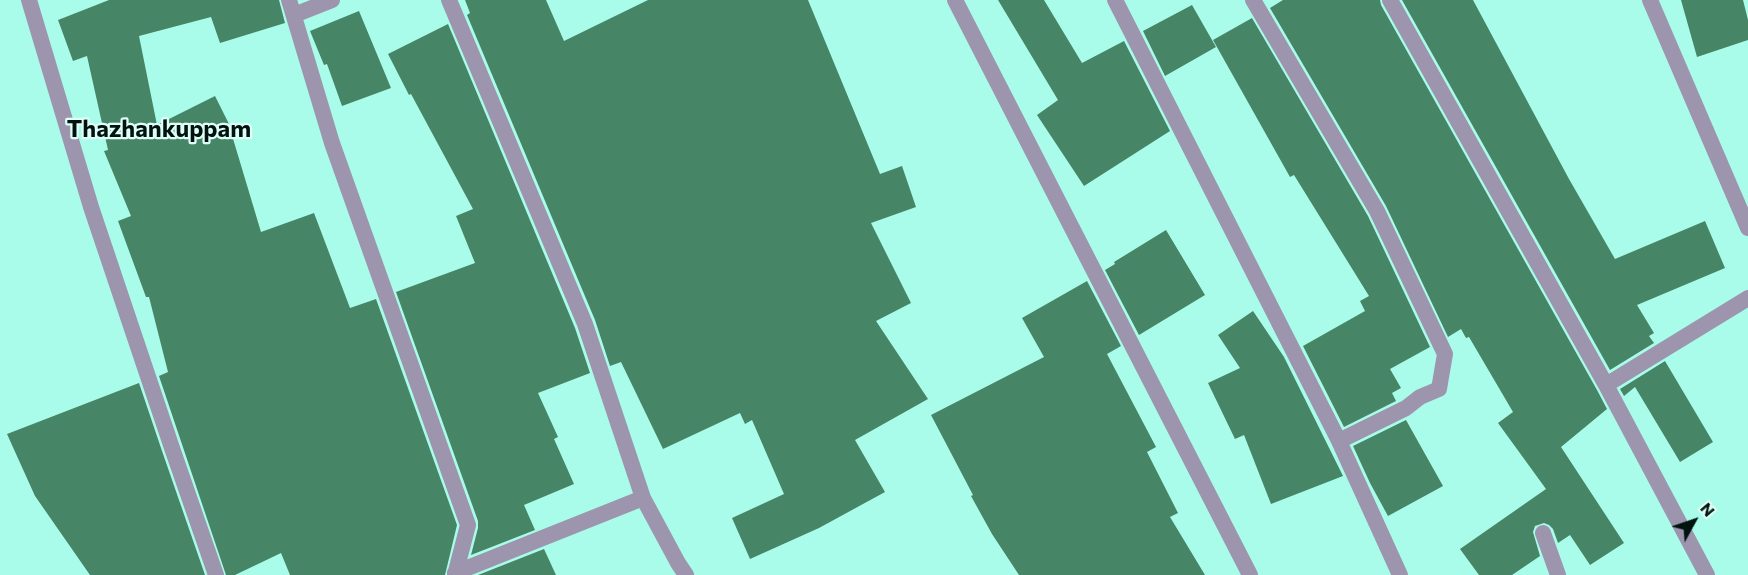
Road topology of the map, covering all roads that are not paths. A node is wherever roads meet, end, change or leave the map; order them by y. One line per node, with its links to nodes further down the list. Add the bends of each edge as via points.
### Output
1 (29, 0): 17 (street, via 91,207)
2 (332, 0): 9 (street)
3 (449, 0): 14 (street, via 585,324)
4 (955, 0): 19 (street)
5 (1115, 0): 13 (street)
6 (1253, 0): 13 (street, via 1377,211 1445,354 1439,389)
7 (1390, 0): 12 (street)
8 (1650, 0): 10 (street)
9 (292, 7): 16 (street, via 332,143 468,525)
10 (1748, 228)
11 (1748, 298): 12 (street)
12 (1606, 385): 22 (street)
13 (1340, 441): 20 (street)
14 (643, 498): 16 (street); 18 (street)
15 (1543, 533): 21 (street)
16 (455, 574)
17 (216, 575)
18 (686, 575)
19 (1250, 575)
20 (1400, 575)
21 (1558, 575)
22 (1707, 575)

